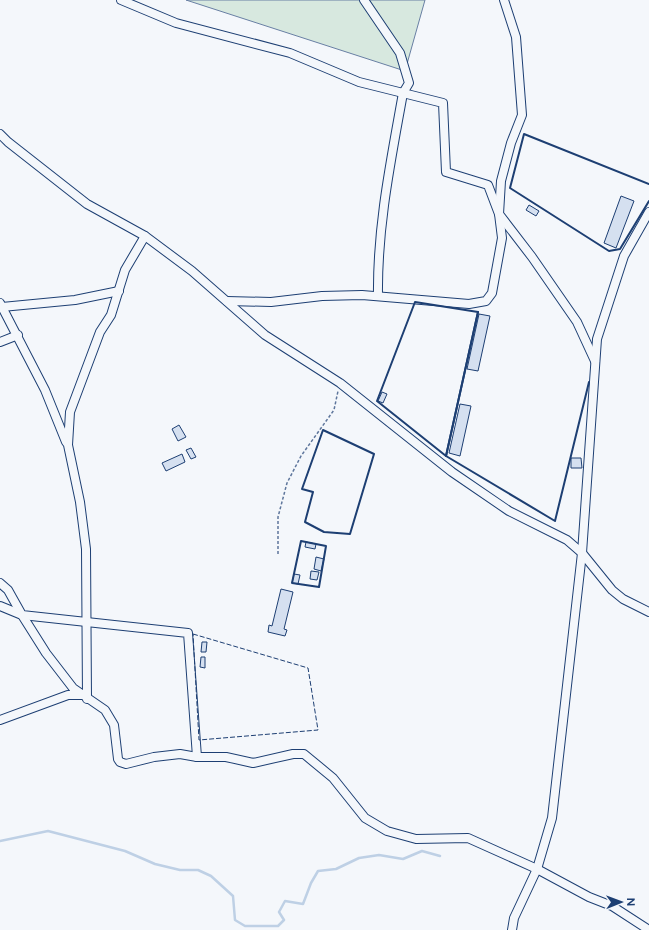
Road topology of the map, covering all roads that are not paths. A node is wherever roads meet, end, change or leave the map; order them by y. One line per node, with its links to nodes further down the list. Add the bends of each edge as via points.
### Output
1 (121, 0): 4 (street, via 176,23 290,52 359,82)
2 (364, 0): 4 (street, via 400,53 409,83)
3 (504, 0): 7 (street, via 516,38 522,115 501,181)
4 (403, 93): 7 (street, via 443,103 446,172 488,185); 10 (street, via 386,188 378,262)
5 (0, 134): 8 (street, via 87,204)
6 (649, 212): 15 (street, via 624,256 597,339)
7 (499, 214): 10 (street, via 502,238 492,293 486,300 469,304); 15 (street, via 576,322)
8 (145, 236): 9 (street, via 125,270); 11 (street)
9 (119, 290): 12 (street, via 75,300); 16 (street, via 70,412)
10 (378, 296): 11 (street, via 322,296 270,302)
11 (227, 301): 17 (street, via 266,335 340,384 452,472 509,511 567,540)
12 (1, 305): 13 (street)
13 (18, 335): 14 (street); 16 (street)
14 (0, 342)
15 (595, 362): 17 (street)
16 (68, 445): 22 (street, via 80,502 86,549)
17 (582, 553): 20 (street, via 612,590 623,599); 26 (street, via 552,818)
18 (0, 583): 21 (street, via 8,590)
19 (0, 606): 21 (street)
20 (649, 612)
21 (22, 615): 22 (street); 23 (street, via 56,667)
22 (86, 623): 23 (street); 25 (street, via 188,633)
23 (84, 697): 24 (street, via 68,695); 25 (street, via 105,710 114,725 120,762 126,764 180,754)
24 (0, 720)
25 (197, 757): 26 (street, via 226,757 253,762 304,754 333,778 365,818 387,831 416,839 468,838)
26 (537, 869): 27 (street, via 514,918); 28 (street, via 589,897 612,906)
27 (512, 930)
28 (649, 930)

